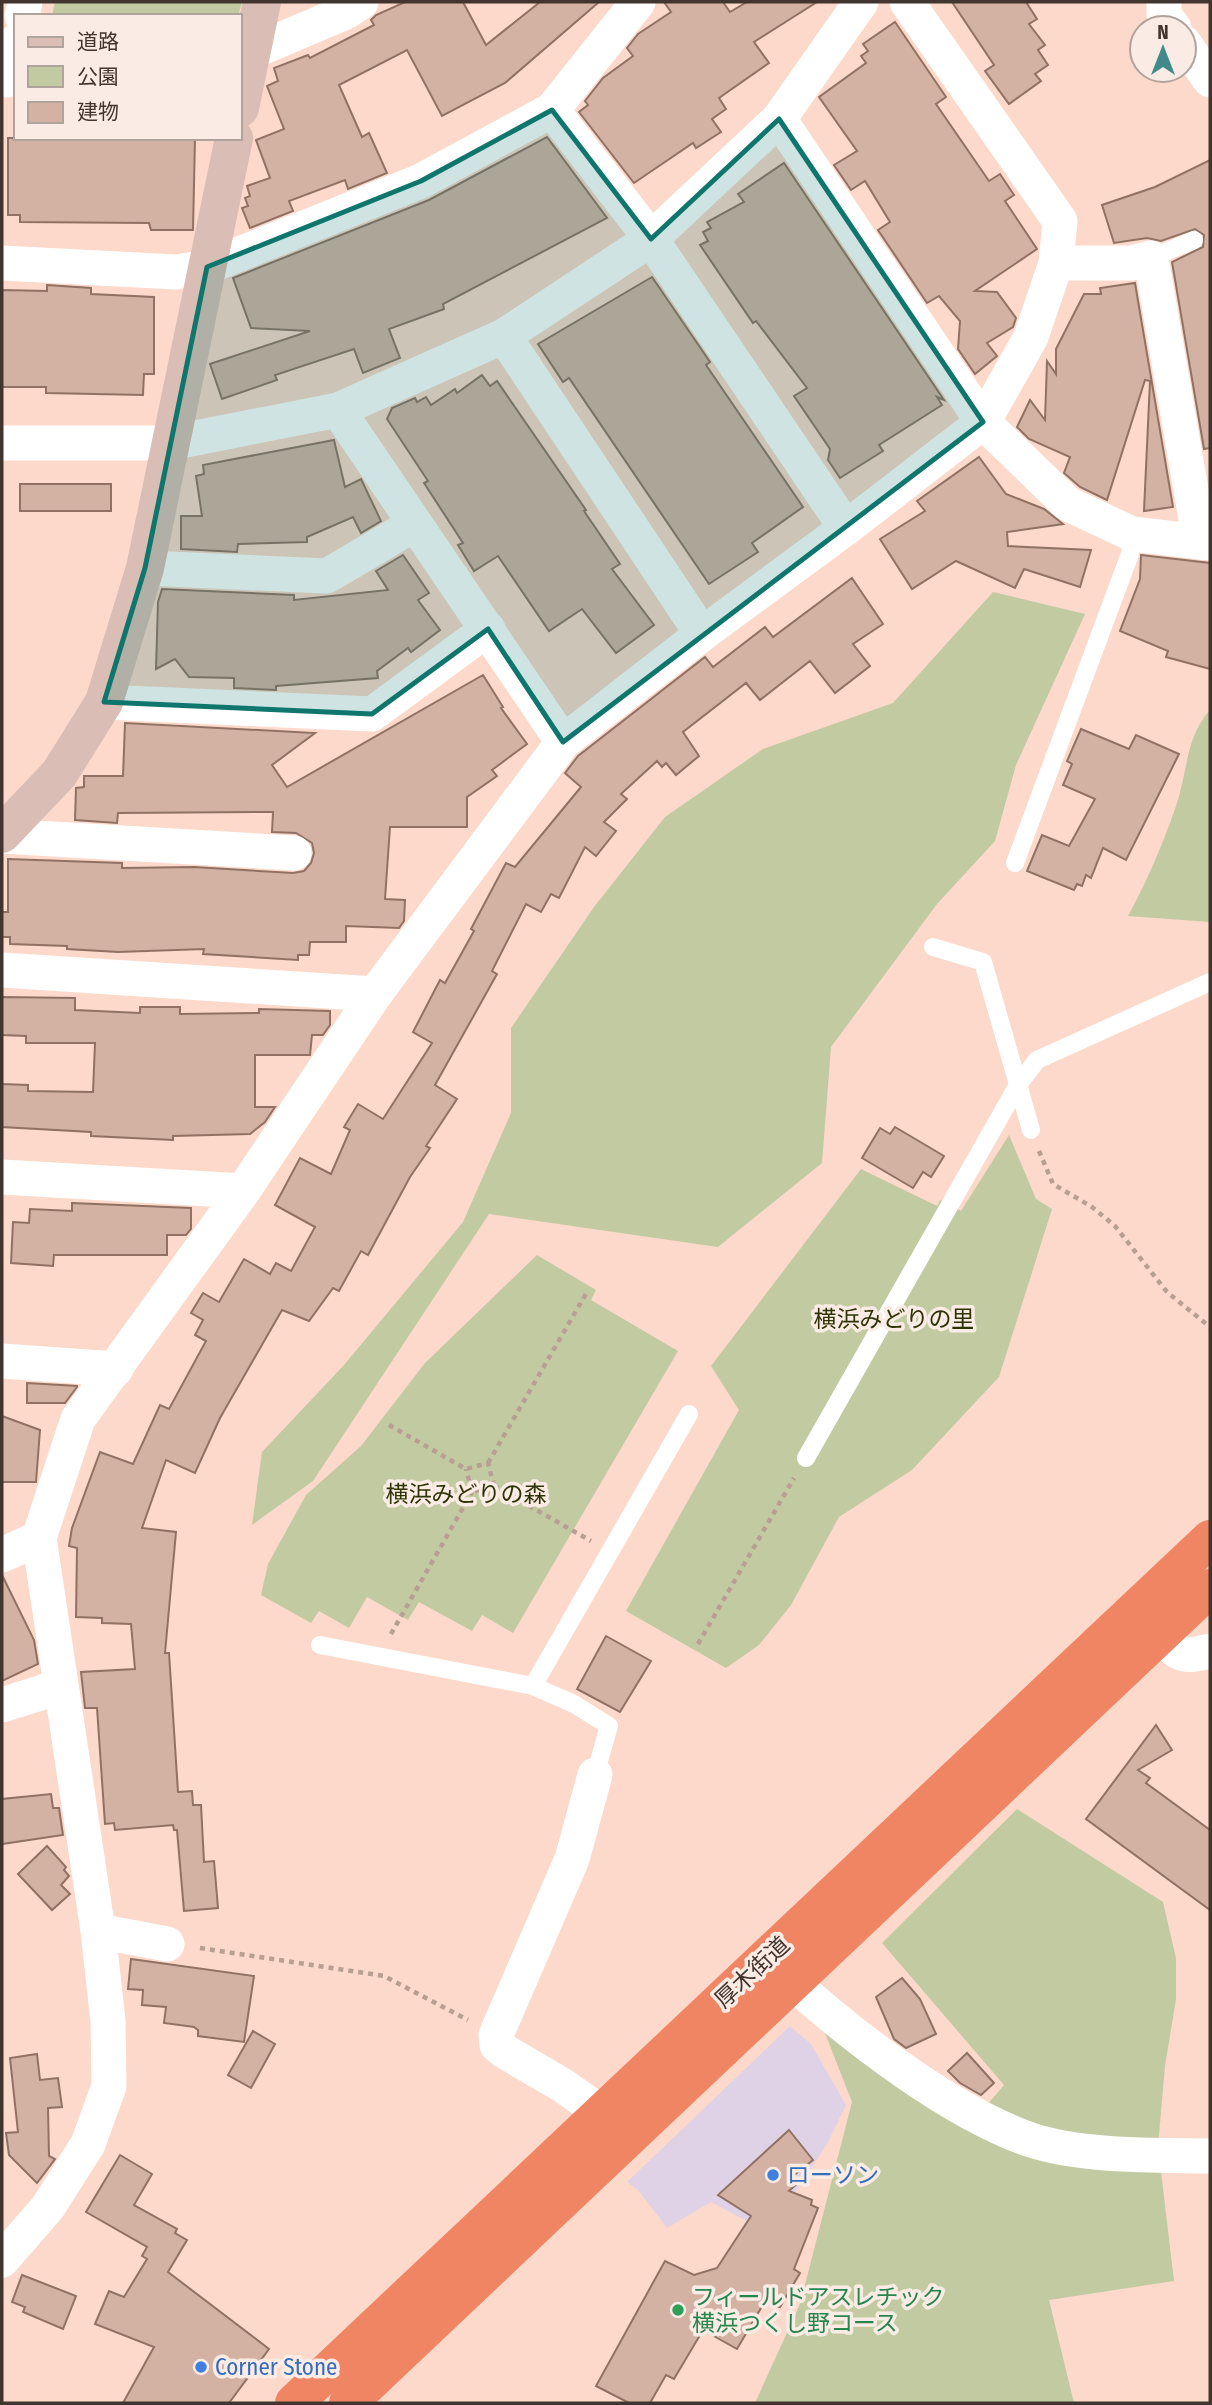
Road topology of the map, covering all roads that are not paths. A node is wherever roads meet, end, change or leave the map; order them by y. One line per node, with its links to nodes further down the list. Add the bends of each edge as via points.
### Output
1 (262, 2): 7 (street)
2 (360, 2): 7 (street)
3 (638, 2): 12 (street)
4 (861, 2): 13 (street)
5 (907, 2): 19 (street, via 1060,221)
6 (14, 51): 9 (street)
7 (245, 56): 11 (street)
8 (1198, 63): 10 (street)
9 (8, 80)
10 (1210, 80)
11 (242, 87)
12 (552, 110): 15 (street); 20 (street, via 421,181)
13 (779, 119): 15 (street); 23 (street)
14 (233, 140): 20 (street)
15 (651, 239): 21 (street); 27 (street)
16 (1195, 240): 17 (lane)
17 (1151, 258): 19 (street, via 1131,263); 29 (street)
18 (2, 263): 20 (street, via 176,272)
19 (1056, 263): 23 (street, via 1031,337)
20 (207, 267): 25 (street)
21 (504, 336): 22 (street); 32 (street)
22 (338, 410): 25 (street); 26 (street)
23 (983, 422): 27 (street); 28 (street, via 1068,503)
24 (2, 443): 25 (street)
25 (170, 443): 30 (street)
26 (415, 524): 30 (street, via 327,576); 31 (street)
27 (846, 528): 32 (street)
28 (1132, 534): 29 (street); 37 (lane, via 1130,554)
29 (1205, 543)
30 (145, 568): 33 (street)
31 (488, 629): 33 (street, via 372,714); 34 (street)
32 (702, 634): 34 (street)
33 (104, 702): 35 (street, via 59,774)
34 (563, 742): 41 (street)
35 (5, 827): 36 (street)
36 (294, 853)
37 (1015, 863)
38 (933, 947): 42 (lane, via 983,962)
39 (2, 970): 41 (street)
40 (1210, 982): 42 (lane, via 1037,1060)
41 (375, 994): 45 (street)
42 (1018, 1085): 43 (lane); 49 (lane)
43 (1031, 1130)
44 (2, 1177): 45 (street)
45 (243, 1191): 47 (street)
46 (2, 1361): 47 (street)
47 (116, 1369): 50 (street, via 78,1419)
48 (689, 1414): 57 (lane)
49 (806, 1458)
50 (39, 1538): 52 (street); 58 (street)
51 (1210, 1539): 64 (highway, 厚木街道)
52 (2, 1555)
53 (1210, 1588): 54 (highway, 厚木街道)
54 (1161, 1635): 56 (street, via 1174,1650 1189,1657); 63 (highway, 厚木街道)
55 (320, 1645): 57 (lane)
56 (1210, 1651)
57 (533, 1686): 60 (lane, via 575,1704 609,1726)
58 (59, 1687): 59 (street); 61 (street)
59 (2, 1706)
60 (595, 1775): 64 (street, via 572,1859 496,2035 496,2045)
61 (98, 1931): 62 (street); 66 (street, via 108,2021 109,2086 88,2144 48,2207)
62 (167, 1944)
63 (793, 1983): 65 (street, via 848,2032 910,2073 972,2112 1032,2140 1119,2155); 68 (highway, 厚木街道)
64 (602, 2113): 67 (highway, 厚木街道)
65 (1210, 2156)
66 (2, 2260)
67 (293, 2403)
68 (348, 2403)

